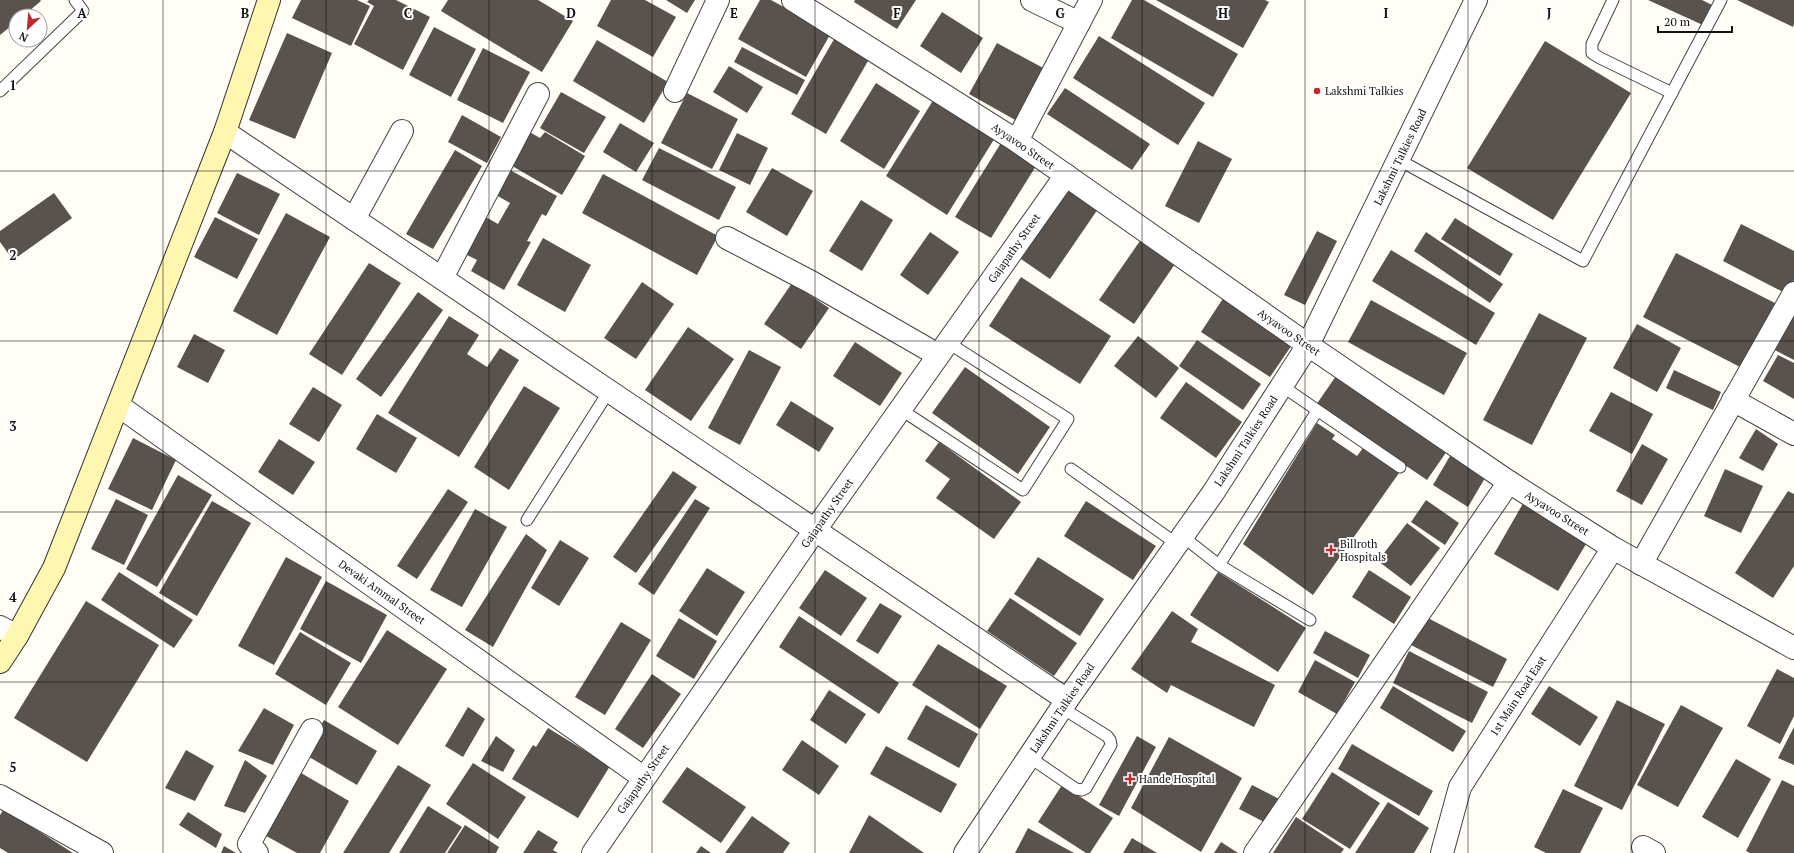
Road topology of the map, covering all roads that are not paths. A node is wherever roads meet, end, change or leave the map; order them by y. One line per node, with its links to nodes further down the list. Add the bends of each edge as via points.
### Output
1 (76, 0): 11 (lane, via 83,11)
2 (269, 0): 16 (street)
3 (718, 0): 12 (street)
4 (793, 0): 17 (street, Ayyavoo Street)
5 (1032, 0): 10 (street)
6 (1091, 0): 10 (street)
7 (1476, 0): 18 (street, Lakshmi Talkies Road)
8 (1613, 0): 13 (lane, via 1592,44 1592,53)
9 (1721, 0): 13 (lane)
10 (1079, 23): 17 (street)
11 (0, 91)
12 (675, 91)
13 (1672, 93): 18 (lane, via 1583,261)
14 (538, 94): 22 (street)
15 (402, 131): 20 (street)
16 (225, 132): 20 (street); 29 (street)
17 (1017, 141): 19 (street, Ayyavoo Street)
18 (1399, 160): 24 (street, Lakshmi Talkies Road)
19 (1066, 175): 24 (street, Ayyavoo Street); 25 (street, Gajapathy Street)
20 (354, 219): 22 (street)
21 (727, 238): 25 (street)
22 (442, 278): 27 (street)
23 (1794, 293): 28 (street)
24 (1308, 345): 26 (street, Lakshmi Talkies Road); 35 (street, Ayyavoo Street)
25 (942, 349): 30 (street, Gajapathy Street); 30 (lane, via 1068,419 1023,490)
26 (1282, 386): 31 (lane); 38 (street, Lakshmi Talkies Road, via 1213,493)
27 (609, 391): 36 (lane); 37 (street)
28 (1733, 400): 32 (street); 40 (street)
29 (119, 406): 43 (street, via 54,568); 49 (street, Devaki Ammal Street)
30 (900, 409): 37 (street, Gajapathy Street)
31 (1318, 411): 33 (lane); 41 (lane)
32 (1794, 434)
33 (1400, 467)
34 (1072, 469): 38 (lane)
35 (1509, 482): 39 (street, Ayyavoo Street); 55 (street)
36 (527, 520)
37 (814, 530): 46 (street); 49 (street, Gajapathy Street)
38 (1179, 540): 41 (lane); 46 (street, Lakshmi Talkies Road)
39 (1613, 548): 40 (street, Ayyavoo Street); 56 (street, 1st Main Road East, via 1460,787)
40 (1641, 564): 44 (street, Ayyavoo Street)
41 (1219, 565): 42 (lane)
42 (1310, 620)
43 (8, 632): 45 (street)
44 (1794, 648)
45 (0, 662)
46 (1064, 704): 48 (street, Lakshmi Talkies Road); 48 (lane, via 1110,740 1111,745 1086,788 1076,789)
47 (312, 730): 52 (street, via 249,844)
48 (1029, 757): 54 (street, Lakshmi Talkies Road)
49 (644, 778): 53 (street, Gajapathy Street)
50 (0, 796): 51 (street)
51 (102, 853)
52 (257, 853)
53 (592, 853)
54 (965, 853)
55 (1255, 853)
56 (1442, 853)

